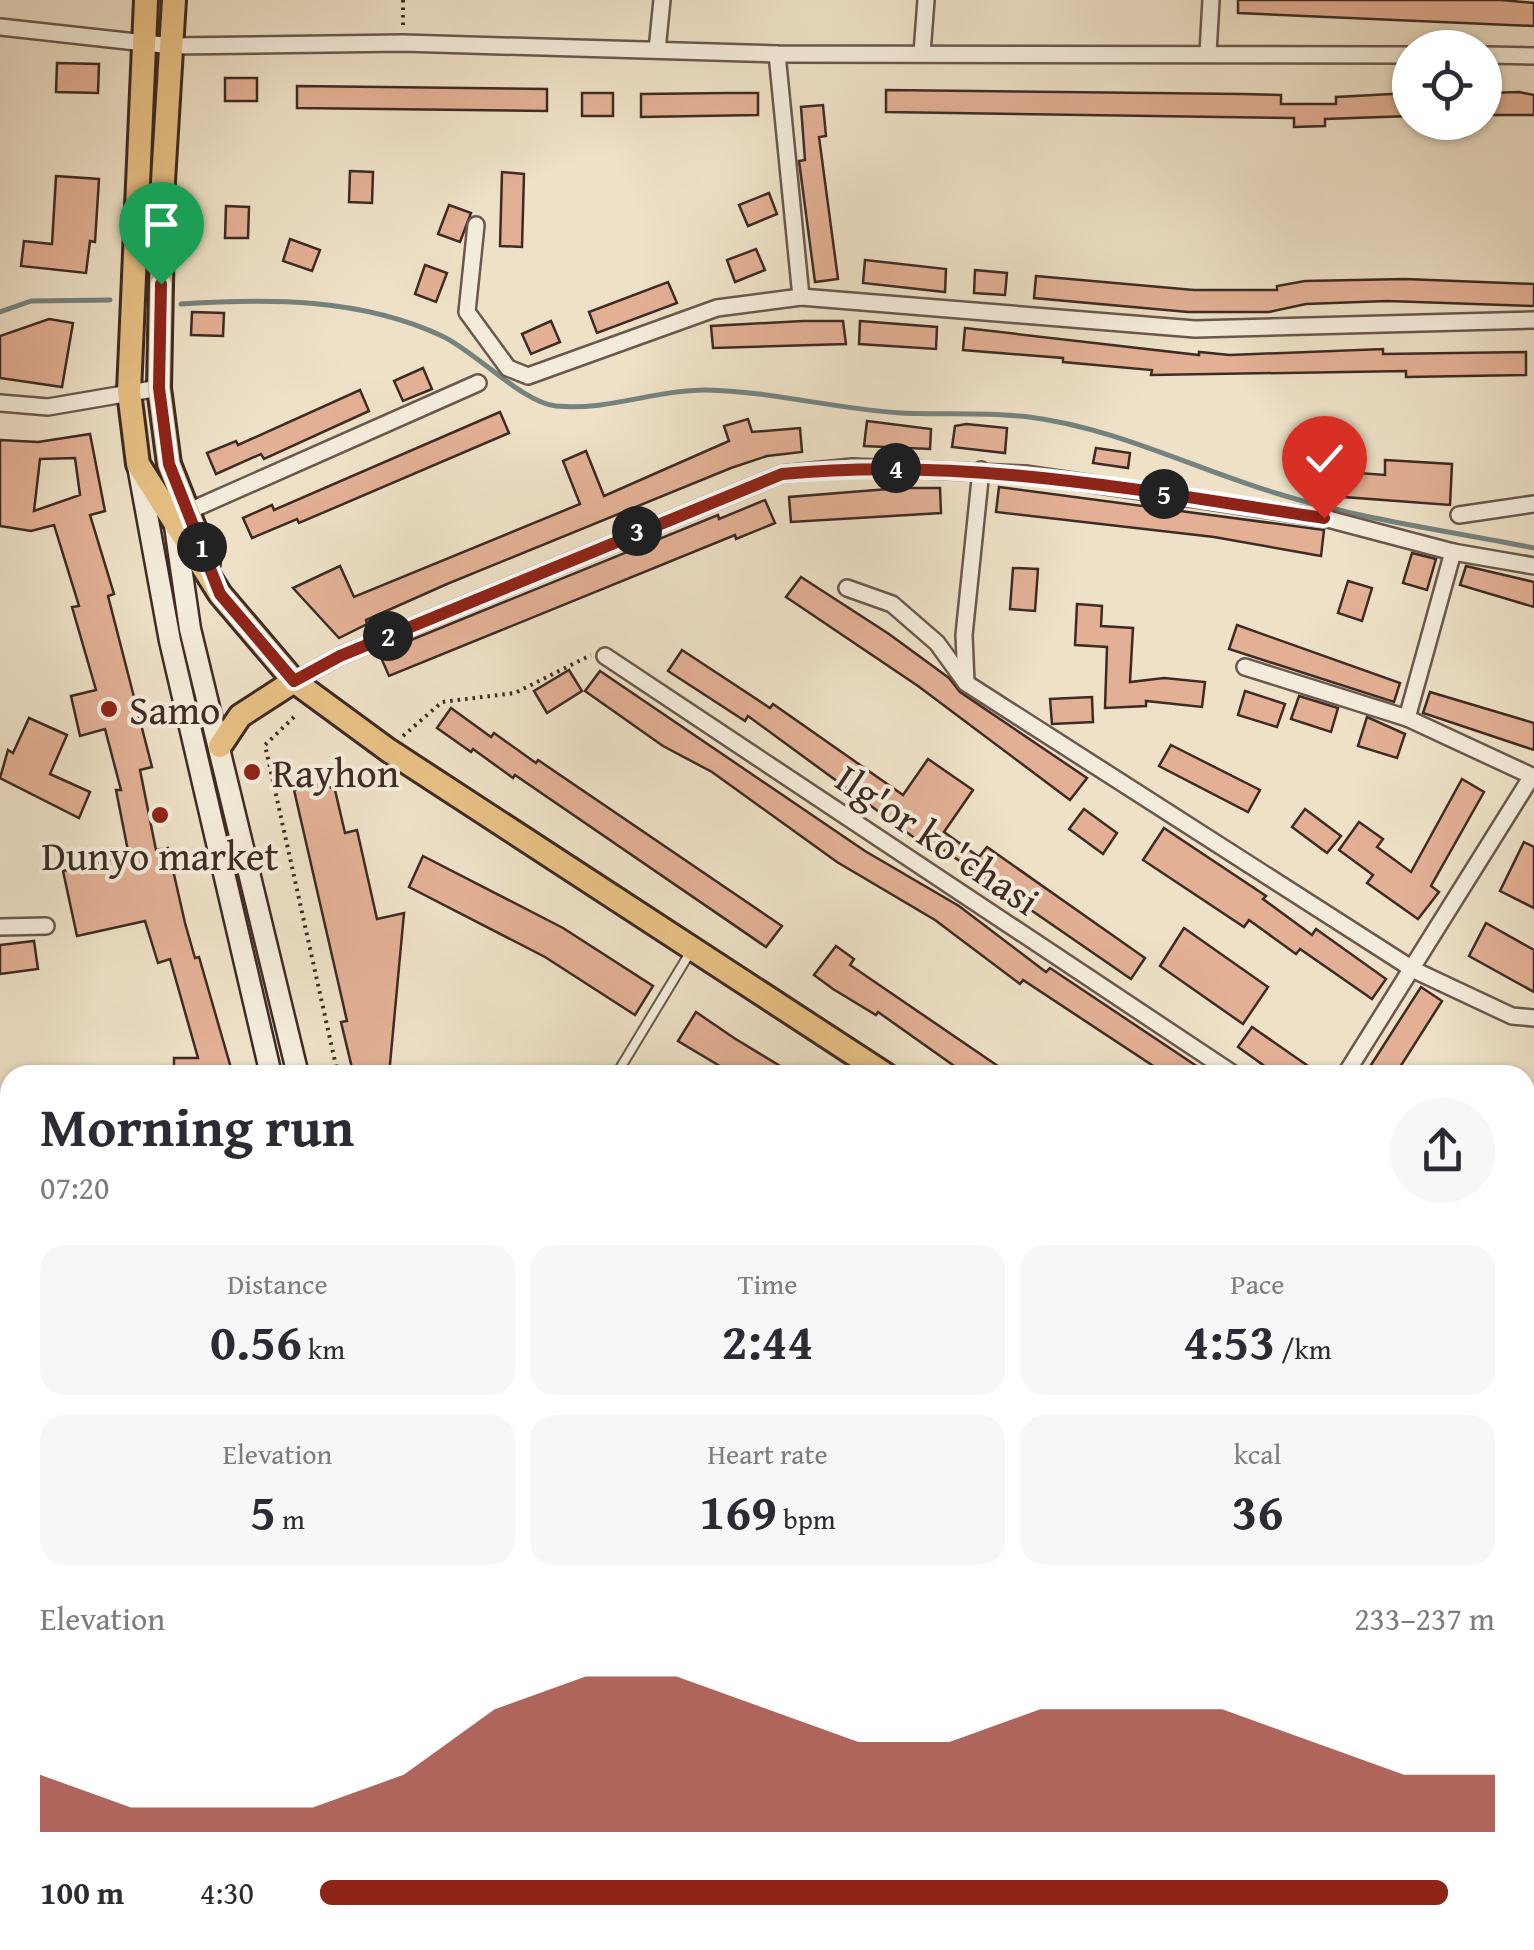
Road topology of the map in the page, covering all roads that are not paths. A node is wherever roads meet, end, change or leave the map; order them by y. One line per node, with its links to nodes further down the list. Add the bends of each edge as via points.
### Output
1 (146, 0): 7 (main road)
2 (174, 0): 8 (main road)
3 (662, 0): 9 (street)
4 (926, 0): 10 (street)
5 (1211, 0): 11 (street)
6 (0, 27): 7 (street)
7 (144, 44): 8 (street); 21 (main road)
8 (172, 46): 9 (street); 20 (main road)
9 (657, 50): 12 (street)
10 (922, 53): 11 (street); 12 (street)
11 (1208, 53): 13 (street)
12 (777, 54): 17 (street)
13 (1392, 55)
14 (1502, 55): 15 (street)
15 (1534, 56)
16 (476, 225): 17 (street, via 467,312 508,368 528,376 717,308)
17 (801, 296): 18 (street, via 1195,329)
18 (1534, 320)
19 (478, 383): 27 (street)
20 (159, 388): 21 (street); 27 (main road)
21 (129, 392): 22 (street, via 48,407); 23 (main road)
22 (0, 403)
23 (138, 464): 27 (main road); 43 (main road, via 170,641)
24 (981, 470): 28 (street, via 1324,518); 33 (street, via 852,467 782,474 358,648); 34 (street, via 964,635)
25 (1534, 504): 26 (street)
26 (1459, 516)
27 (182, 520): 33 (main road, via 220,594); 36 (main road, via 190,629)
28 (1453, 552): 29 (street); 35 (street)
29 (1534, 566)
30 (847, 588): 34 (street, via 892,604 936,643)
31 (605, 656): 47 (street, Ilg'or ko'chasi)
32 (1245, 667): 35 (street)
33 (294, 681): 36 (main road, via 240,716); 40 (main road)
34 (966, 683): 41 (street)
35 (1407, 718): 37 (street)
36 (220, 746): 44 (main road)
37 (1533, 776): 41 (street)
38 (46, 926): 39 (street)
39 (0, 928)
40 (692, 951): 45 (lane); 46 (main road)
41 (1414, 970): 42 (street, via 1512,1016); 48 (street)
42 (1534, 1018)
43 (268, 1065)
44 (296, 1065)
45 (622, 1065)
46 (870, 1065)
47 (1220, 1065)
48 (1352, 1065)

